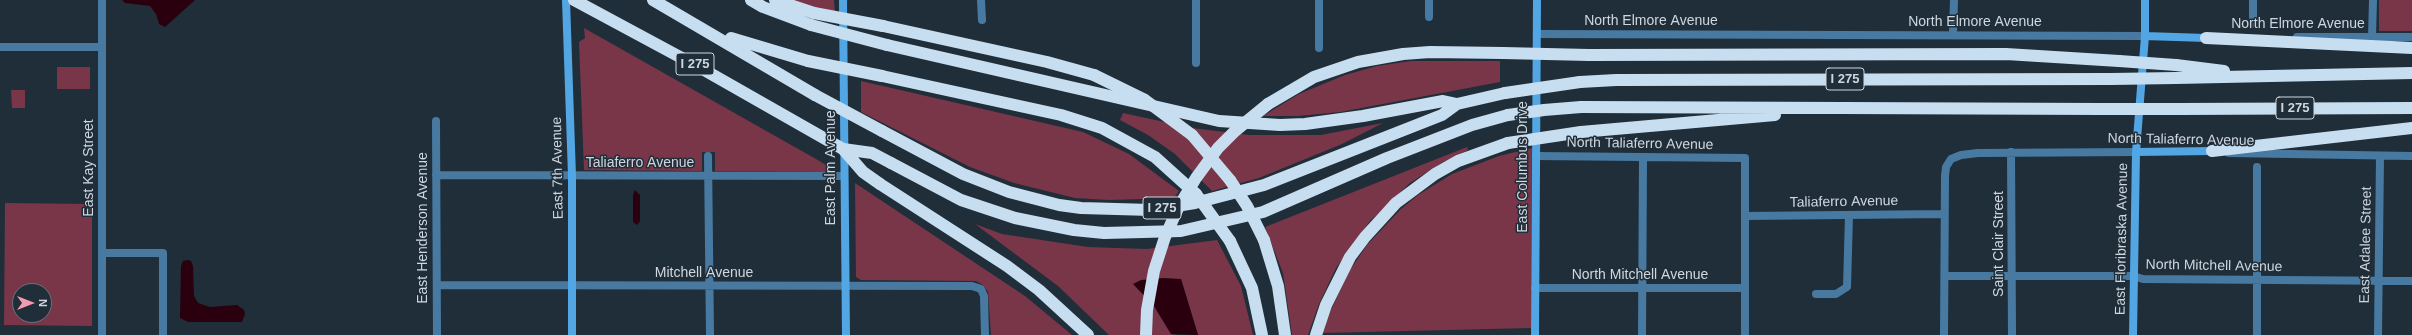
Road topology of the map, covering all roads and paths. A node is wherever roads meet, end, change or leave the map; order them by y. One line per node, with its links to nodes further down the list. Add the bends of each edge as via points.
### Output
1 (102, 0): 28 (street, East Kay Street)
2 (566, 0): 50 (street, East 7th Avenue)
3 (574, 0): 39 (highway, I 275, via 706,70)
4 (653, 0): 19 (highway, I 275)
5 (751, 0): 34 (highway, bridge, via 811,25 887,45 1219,121 1305,124 1443,100)
6 (775, 0): 81 (highway, bridge, via 814,13 1047,62 1094,75 1145,100 1192,135 1230,180 1247,206 1264,240 1278,286)
7 (843, 0): 52 (street, East Palm Avenue)
8 (981, 0): 18 (street)
9 (1196, 0): 31 (street)
10 (1319, 0): 29 (street)
11 (1429, 0): 17 (street)
12 (1537, 0): 21 (street, East Columbus Drive)
13 (1954, 0): 22 (street)
14 (2145, 0): 23 (street, East Floribraska Avenue)
15 (2253, 0): 20 (street)
16 (2373, 0): 24 (street)
17 (1429, 17)
18 (982, 20)
19 (695, 23): 34 (highway, I 275, bridge, via 882,132 963,174 1009,192 1082,208 1151,210 1203,201 1264,185 1442,115); 80 (highway, bridge, via 749,44 808,61 1061,115 1102,128 1155,157 1196,194 1230,241 1252,288)
20 (2253, 24)
21 (1537, 34): 22 (street, North Elmore Avenue); 44 (street, East Columbus Drive)
22 (1954, 34): 23 (street, North Elmore Avenue)
23 (2145, 36): 26 (street, North Elmore Avenue); 42 (street, East Floribraska Avenue)
24 (2372, 36): 25 (street, North Elmore Avenue); 26 (street, North Elmore Avenue)
25 (2412, 36)
26 (2206, 38): 30 (highway)
27 (0, 47): 28 (street)
28 (102, 48): 56 (street, East Kay Street)
29 (1319, 48)
30 (2412, 48)
31 (1196, 63)
32 (2412, 73): 33 (highway, I 275)
33 (2262, 77): 34 (highway, I 275, bridge, via 1616,80 1580,82 1505,93); 79 (highway, bridge, via 2176,65 2006,54 1589,55 1430,52 1373,58 1314,77 1268,104 1218,148 1179,206 1165,237 1154,271 1147,310)
34 (1457, 104)
35 (2412, 108): 36 (highway, I 275, bridge)
36 (1804, 109): 39 (highway, I 275, bridge, via 1581,107 1508,115 1472,125 1386,158 1263,212 1206,227 1130,234 1082,231 1015,218 961,200 872,153); 82 (highway, bridge, via 1760,117 1581,132 1508,143 1458,161 1435,174 1396,203 1365,237 1350,257 1326,305)
37 (436, 121): 49 (street, East Henderson Avenue)
38 (2412, 128): 40 (highway)
39 (843, 149): 78 (highway, bridge, via 863,172 1007,266 1039,290)
40 (2212, 151): 42 (street, North Taliaferro Avenue); 45 (street, North Taliaferro Avenue, via 2245,154)
41 (2011, 152): 42 (street, North Taliaferro Avenue); 53 (street, North Taliaferro Avenue, via 1969,153 1951,160 1946,167); 57 (street, Saint Clair Street)
42 (2136, 152): 59 (street, East Floribraska Avenue)
43 (708, 156): 51 (street)
44 (1536, 156): 47 (street, North Taliaferro Avenue); 67 (street, East Columbus Drive)
45 (2380, 156): 46 (street, North Taliaferro Avenue); 61 (street, East Adalee Street)
46 (2412, 156)
47 (1643, 158): 55 (street, North Taliaferro Avenue, via 1744,158); 68 (street)
48 (2257, 167): 60 (street)
49 (436, 175): 50 (street, Taliaferro Avenue); 63 (street, East Henderson Avenue)
50 (572, 176): 51 (street, Taliaferro Avenue); 64 (street, East 7th Avenue)
51 (709, 176): 52 (street, Taliaferro Avenue); 65 (street)
52 (844, 176): 66 (street, East Palm Avenue)
53 (1944, 214): 54 (street, Taliaferro Avenue); 58 (street)
54 (1849, 215): 55 (street, Taliaferro Avenue); 70 (street, via 1846,287 1841,293)
55 (1745, 216): 69 (street)
56 (102, 253): 71 (street, East Kay Street); 72 (street, via 163,253)
57 (2012, 275): 58 (street, North Mitchell Avenue); 59 (street, North Mitchell Avenue); 87 (street, Saint Clair Street)
58 (1945, 276): 86 (street)
59 (2134, 276): 60 (street, North Mitchell Avenue, via 2143,279); 88 (street, East Floribraska Avenue)
60 (2257, 280): 61 (street, North Mitchell Avenue); 89 (street)
61 (2379, 280): 62 (street, North Mitchell Avenue); 90 (street, East Adalee Street)
62 (2412, 281)
63 (436, 285): 64 (street, Mitchell Avenue); 73 (street, East Henderson Avenue)
64 (572, 285): 65 (street, Mitchell Avenue); 74 (street, East 7th Avenue)
65 (710, 286): 66 (street, Mitchell Avenue); 75 (street)
66 (845, 286): 76 (street, East Palm Avenue); 77 (street, Mitchell Avenue, via 972,286 981,289 984,296)
67 (1535, 288): 68 (street, North Mitchell Avenue); 83 (street, East Columbus Drive)
68 (1642, 288): 69 (street, North Mitchell Avenue); 84 (street)
69 (1745, 288): 85 (street)
70 (1816, 294)
71 (102, 335)
72 (163, 335)
73 (436, 335)
74 (572, 335)
75 (710, 335)
76 (846, 335)
77 (984, 335)
78 (1088, 335)
79 (1146, 335)
80 (1262, 335)
81 (1285, 335)
82 (1316, 335)
83 (1535, 335)
84 (1642, 335)
85 (1745, 335)
86 (1944, 335)
87 (2012, 335)
88 (2134, 335)
89 (2257, 335)
90 (2378, 335)

